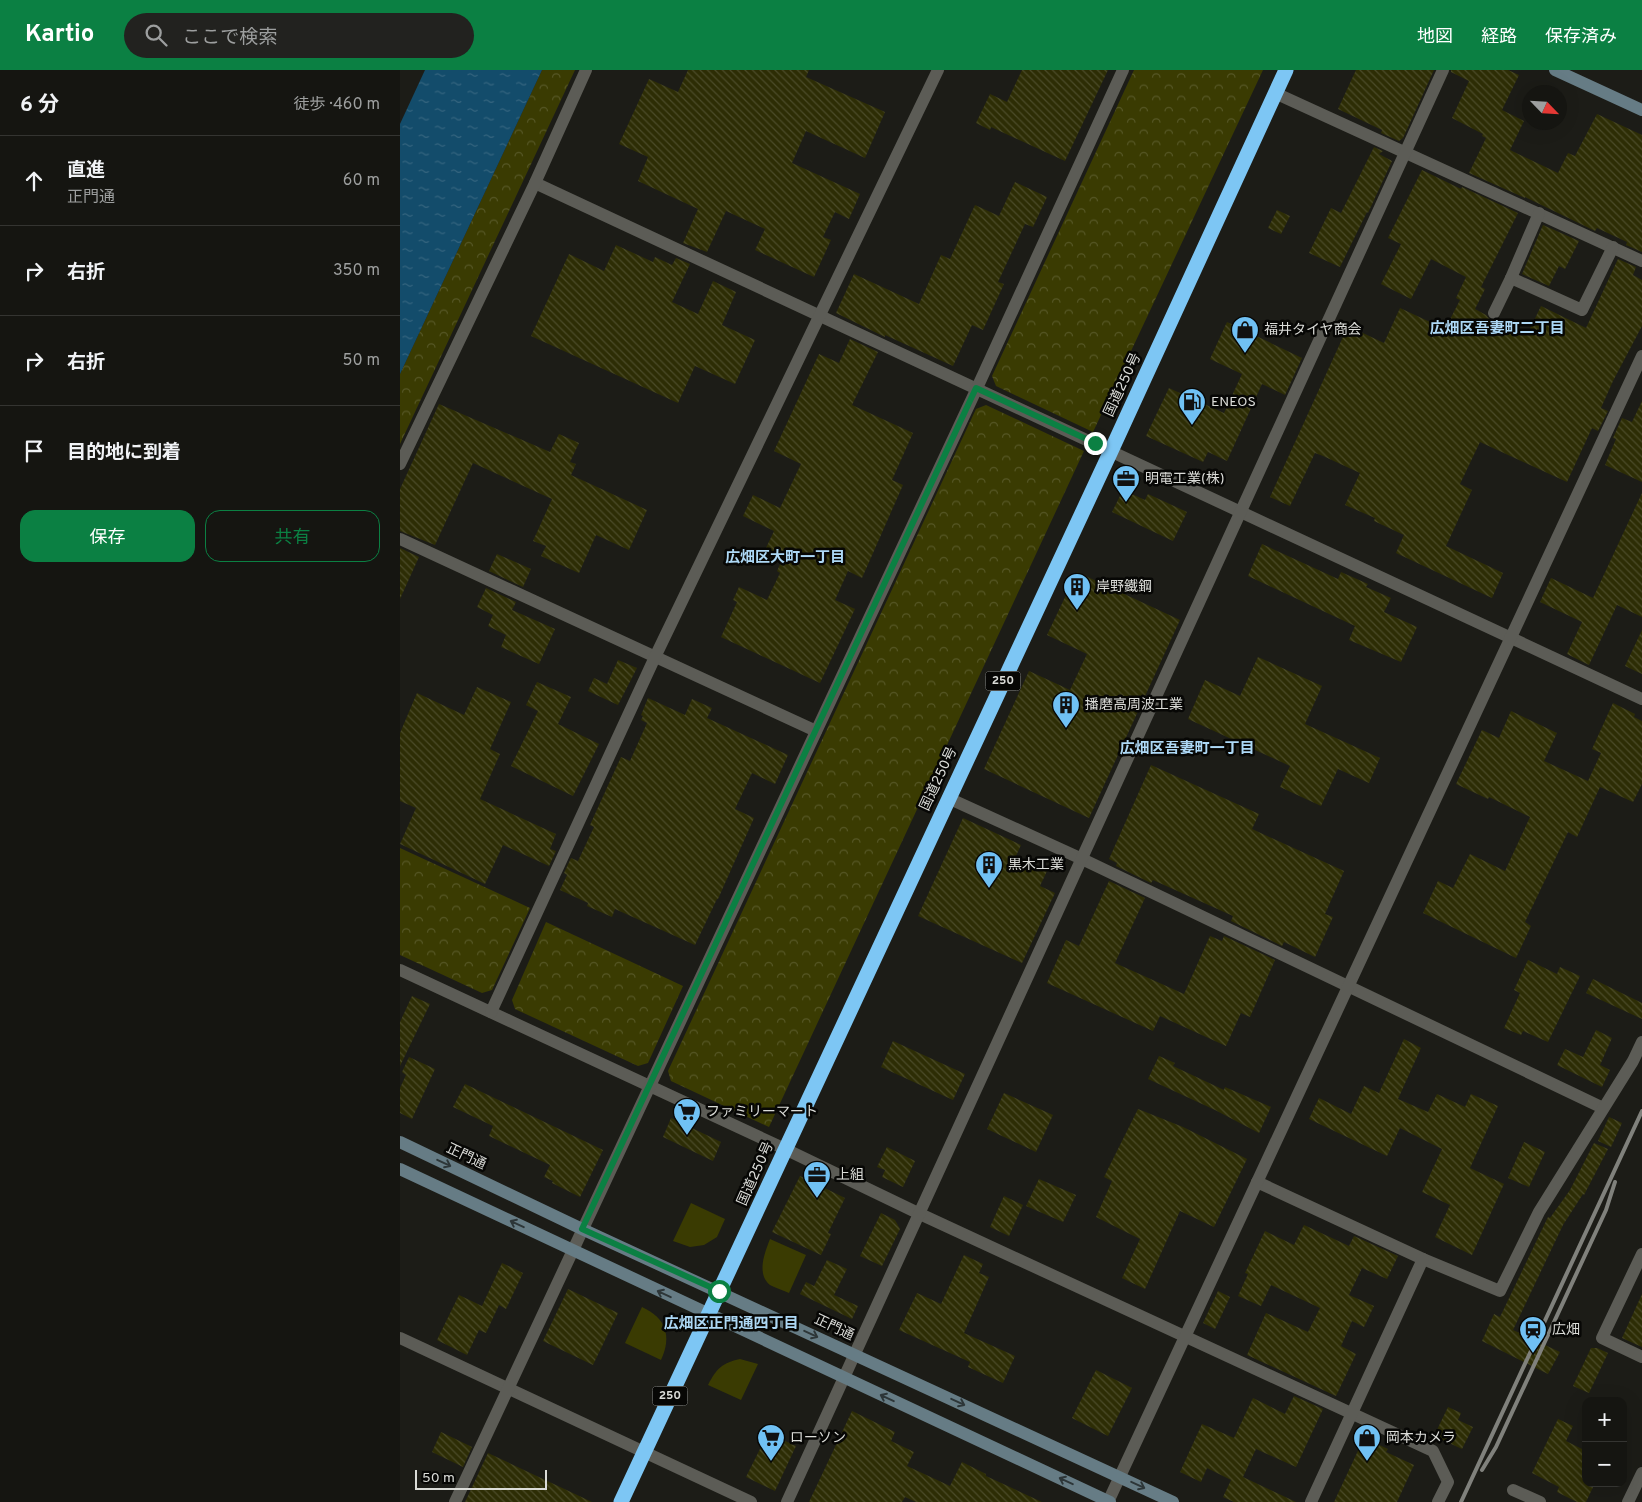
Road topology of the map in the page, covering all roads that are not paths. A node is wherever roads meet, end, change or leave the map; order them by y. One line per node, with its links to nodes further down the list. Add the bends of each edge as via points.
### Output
1 (586, 70): 10 (street)
2 (938, 70): 16 (street)
3 (1122, 70): 18 (street)
4 (1286, 70): 7 (highway, 国道250号 / 250)
5 (1443, 70): 9 (street)
6 (1555, 70): 8 (street)
7 (1275, 93): 9 (street); 19 (highway, 国道250号 / 250)
8 (1642, 110)
9 (1405, 152): 11 (street); 21 (street)
10 (534, 183): 16 (street); 20 (street)
11 (1539, 213): 12 (street); 14 (street)
12 (1613, 247): 13 (street); 14 (street, via 1582,310)
13 (1642, 261)
14 (1511, 278): 15 (street)
15 (1494, 313)
16 (818, 315): 18 (street); 24 (street)
17 (1642, 356): 23 (street)
18 (976, 388): 19 (street); 26 (street)
19 (1111, 451): 21 (street); 27 (highway, 国道250号 / 250)
20 (400, 464)
21 (1241, 512): 23 (street); 28 (street)
22 (400, 539): 24 (street)
23 (1511, 638): 25 (street); 30 (street)
24 (655, 657): 26 (street); 31 (street)
25 (1642, 699)
26 (816, 731): 33 (street)
27 (948, 798): 28 (street); 36 (highway, 国道250号 / 250)
28 (1082, 859): 30 (street); 39 (street)
29 (400, 970): 31 (street)
30 (1348, 987): 34 (street); 38 (street)
31 (491, 1012): 33 (street)
32 (1642, 1042): 34 (street)
33 (650, 1086): 36 (street); 40 (street)
34 (1603, 1108): 43 (street, via 1539,1212 1500,1291)
35 (400, 1142): 40 (street, 正門通, one-way to 40)
36 (785, 1149): 39 (street); 44 (highway, 国道250号 / 250)
37 (400, 1169): 41 (street, one-way to 37)
38 (1257, 1182): 43 (street); 46 (street)
39 (920, 1214): 46 (street); 48 (street)
40 (582, 1229): 41 (street); 44 (street, 正門通)
41 (572, 1250): 45 (street, one-way to 41); 51 (street)
42 (1642, 1254): 49 (street, via 1602,1338)
43 (1423, 1259): 52 (street)
44 (719, 1291): 45 (highway, 国道250号 / 250); 48 (street, 正門通, one-way to 48)
45 (708, 1314): 50 (street); 53 (highway, 国道250号 / 250)
46 (1185, 1336): 52 (street); 55 (street)
47 (400, 1338): 51 (street)
48 (856, 1354): 50 (street); 55 (street, 正門通, one-way to 55)
49 (1642, 1357)
50 (845, 1378): 60 (street); 61 (street, one-way to 50)
51 (508, 1387): 53 (street); 57 (street)
52 (1352, 1414): 63 (street); 64 (street, via 1434,1451 1448,1482)
53 (643, 1453): 58 (highway, 国道250号 / 250); 59 (street)
54 (1642, 1473): 66 (street)
55 (1120, 1477): 61 (street); 62 (street, 正門通, one-way to 62)
56 (1513, 1490): 65 (street)
57 (455, 1502)
58 (621, 1502)
59 (751, 1502)
60 (787, 1502)
61 (1109, 1502)
62 (1173, 1502)
63 (1311, 1502)
64 (1438, 1502)
65 (1540, 1502)
66 (1628, 1502)

